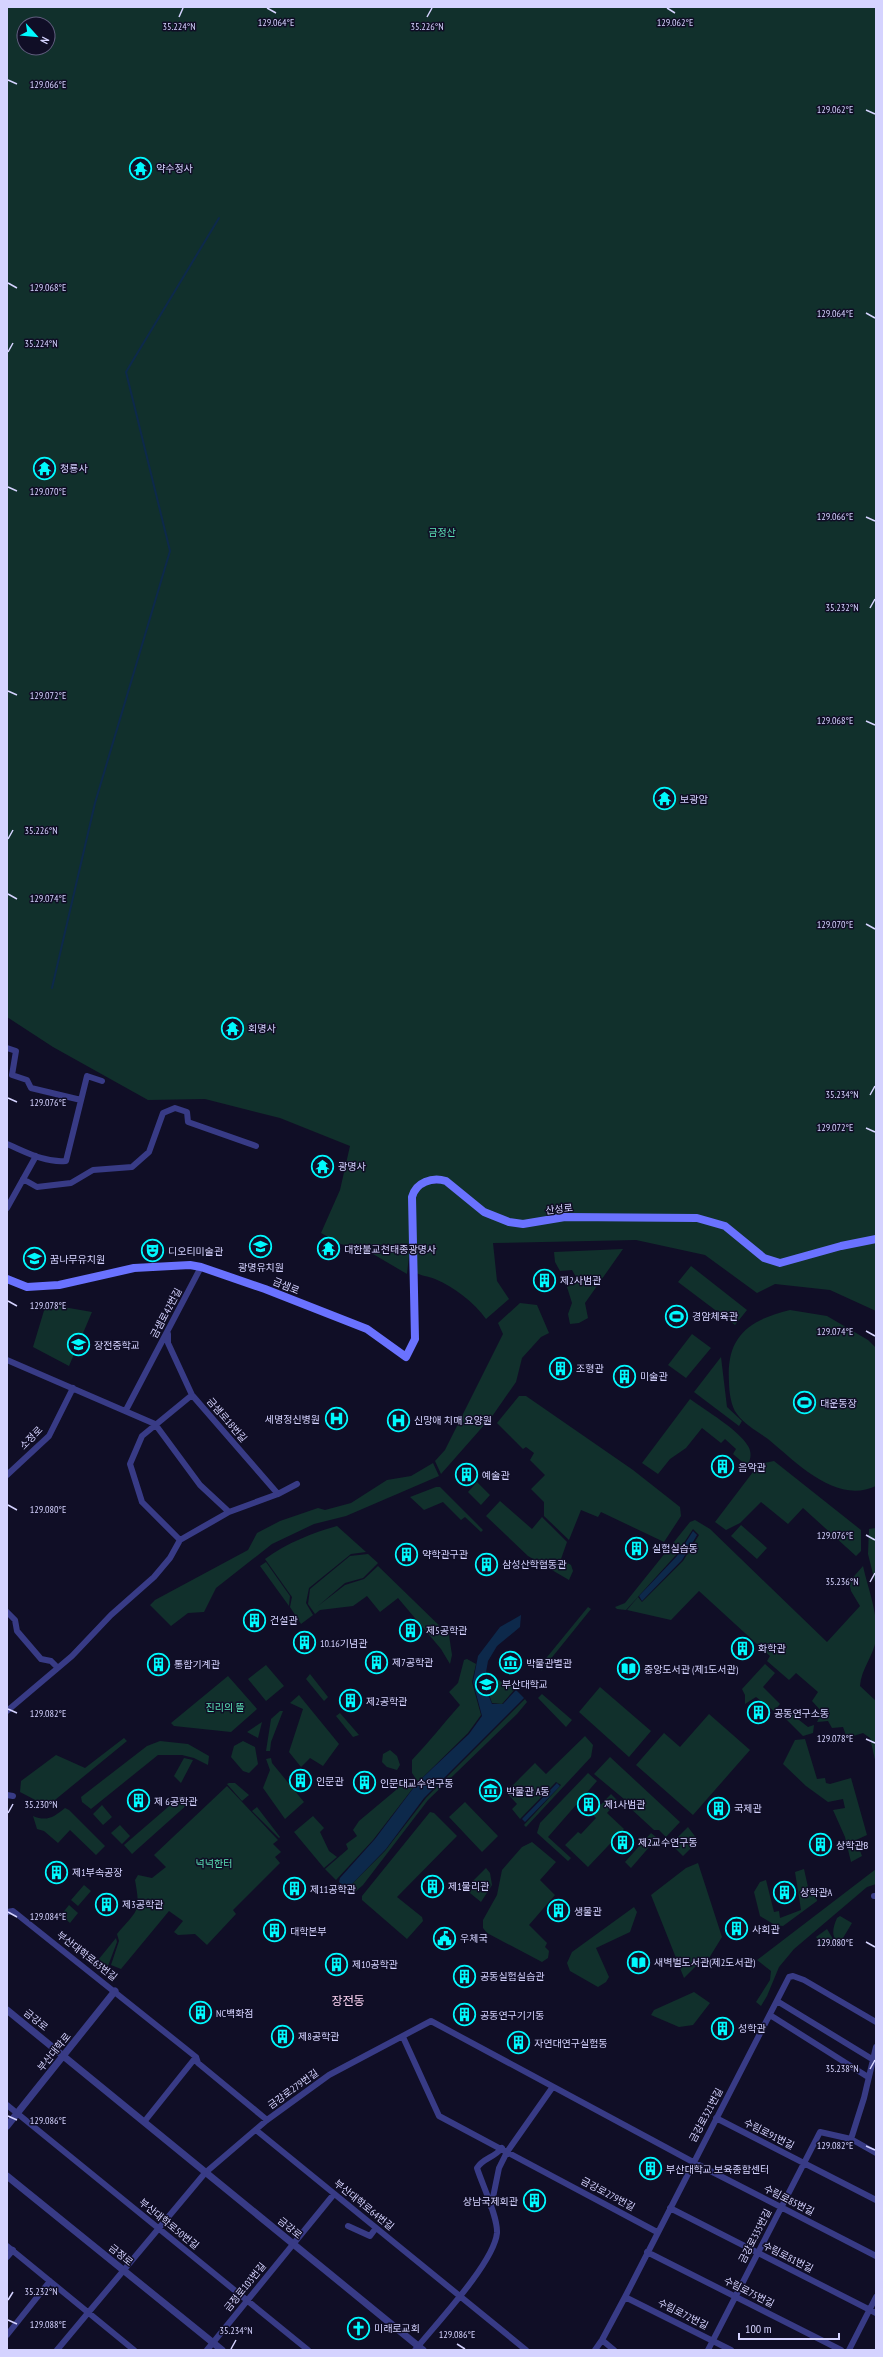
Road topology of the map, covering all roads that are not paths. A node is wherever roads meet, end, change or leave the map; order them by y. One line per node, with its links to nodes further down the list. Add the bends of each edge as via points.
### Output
1 (7, 1048): 3 (street, via 16,1052 12,1075 27,1080 30,1088)
2 (102, 1081): 3 (street, via 87,1076)
3 (81, 1100): 6 (street, via 66,1161 56,1162)
4 (7, 1144): 6 (street)
5 (256, 1146): 7 (street, via 188,1122 187,1112 175,1108 163,1113 149,1152 132,1167 94,1170 72,1183 37,1187)
6 (36, 1156): 7 (street)
7 (23, 1179): 8 (street)
8 (7, 1208)
9 (876, 1239): 13 (main road, 산성로, via 780,1263 764,1258 725,1226 698,1218 565,1217 520,1224 484,1212 446,1181 423,1182 412,1197 415,1339)
10 (201, 1267): 11 (main road, 금샘로, via 190,1265 134,1268 59,1285 27,1287); 12 (street, 금샘로42번길); 13 (main road, 금샘로, via 367,1329)
11 (7, 1279)
12 (168, 1332): 16 (street, 금샘로18번길, via 168,1343); 17 (street, 금샘로42번길)
13 (406, 1357)
14 (7, 1360): 15 (street)
15 (73, 1388): 17 (street); 19 (street, 소정로, via 49,1436)
16 (192, 1395): 18 (street); 21 (street, 금샘로18번길)
17 (126, 1410): 18 (street)
18 (155, 1424): 22 (street, via 200,1485); 23 (street, via 142,1436 130,1464 142,1502)
19 (7, 1475)
20 (296, 1484): 21 (street)
21 (278, 1494): 22 (street)
22 (229, 1512): 23 (street)
23 (180, 1540): 25 (street, via 170,1558 154,1577 111,1615)
24 (7, 1612): 25 (street, via 15,1620 17,1631 41,1659 51,1661)
25 (58, 1668): 26 (street)
26 (7, 1711)
27 (7, 1912): 28 (street, 부산대학로63번길, via 13,1911)
28 (115, 1991): 35 (street, 부산대학로); 36 (street)
29 (777, 2001): 31 (street, 금강로321번길); 32 (street, 금강로321번길, via 786,1981 793,1976); 37 (street)
30 (7, 2010): 35 (street, 금강로)
31 (770, 2015): 38 (street); 42 (street, 금강로321번길)
32 (876, 2022)
33 (403, 2037): 39 (street, 금강로279번길, via 431,2021); 43 (street, 금강로279번길, via 329,2075); 48 (street, 금강로279번길, via 438,2116)
34 (876, 2047): 37 (street)
35 (64, 2056): 41 (street, 부산대학로); 44 (street, 금강로)
36 (196, 2057): 43 (street, via 198,2063); 44 (street)
37 (872, 2059): 38 (street)
38 (868, 2077): 47 (street)
39 (552, 2088): 48 (street); 50 (street, 금강로279번길)
40 (7, 2105): 41 (street, 부산대학로50번길)
41 (17, 2113): 45 (street, 부산대학로); 60 (street, 부산대학로50번길)
42 (716, 2118): 50 (street, 금강로321번길); 51 (street, 수림로91번길)
43 (267, 2120): 46 (street, 금강로279번길)
44 (144, 2122): 52 (street, 금강로)
45 (7, 2126)
46 (256, 2130): 52 (street, 금강로279번길); 54 (street, 부산대학로64번길)
47 (851, 2139): 49 (street); 51 (street, 금강로335번길, via 820,2132)
48 (504, 2150): 58 (street); 58 (street, via 481,2161 477,2168); 62 (street, 금강로279번길)
49 (876, 2153)
50 (693, 2162): 56 (street, 수림로85번길); 57 (street, 금강로321번길)
51 (804, 2163): 55 (street, 수림로91번길); 56 (street, 금강로335번길)
52 (205, 2173): 60 (street, 금강로279번길); 63 (street, 금강로)
53 (7, 2176): 70 (street, 금정로)
54 (334, 2194): 61 (street, 부산대학로64번길); 63 (street, 금정로103번길)
55 (876, 2200)
56 (781, 2207): 67 (street, 금강로335번길); 68 (street, 수림로85번길)
57 (670, 2208): 62 (street, 금강로321번길); 67 (street, 수림로81번길)
58 (491, 2209): 72 (street, via 497,2232 488,2258)
59 (348, 2226): 61 (street, via 370,2236)
60 (158, 2228): 70 (street, 금강로279번길); 76 (street, 부산대학로50번길)
61 (376, 2228): 72 (street, 부산대학로64번길)
62 (657, 2232): 66 (street, 금강로321번길)
63 (293, 2244): 76 (street, 금정로103번길); 84 (street, 금강로)
64 (7, 2246): 65 (street)
65 (13, 2250): 69 (street); 71 (street)
66 (647, 2252): 73 (street, 수림로75번길); 74 (street, 금강로321번길)
67 (758, 2253): 73 (street, 금강로335번길); 77 (street, 수림로81번길)
68 (876, 2256)
69 (7, 2257)
70 (123, 2270): 78 (street, 금강로279번길); 83 (street, 금정로)
71 (50, 2281): 78 (street); 80 (street)
72 (459, 2296): 84 (street); 90 (street, 부산대학로64번길)
73 (735, 2296): 82 (street, 금강로335번길); 95 (street, 수림로75번길)
74 (625, 2297): 81 (street, 금강로321번길); 82 (street, 수림로72번길)
75 (876, 2298): 77 (street)
76 (247, 2301): 83 (street, 금정로103번길); 89 (street, 부산대학로50번길)
77 (870, 2310): 79 (street, 수림로81번길); 96 (street)
78 (88, 2312): 85 (street, 금강로279번길); 86 (street)
79 (876, 2313)
80 (7, 2335)
81 (602, 2340): 91 (street, 금강로321번길); 92 (street)
82 (712, 2340): 93 (street, 금강로335번길); 94 (street, 수림로72번길)
83 (213, 2343): 87 (street, 금정로103번길); 88 (street, 금정로)
84 (418, 2349)
85 (57, 2350)
86 (134, 2350)
87 (207, 2350)
88 (222, 2350)
89 (308, 2350)
90 (526, 2350)
91 (594, 2350)
92 (614, 2350)
93 (708, 2350)
94 (731, 2350)
95 (841, 2350)
96 (849, 2350)

